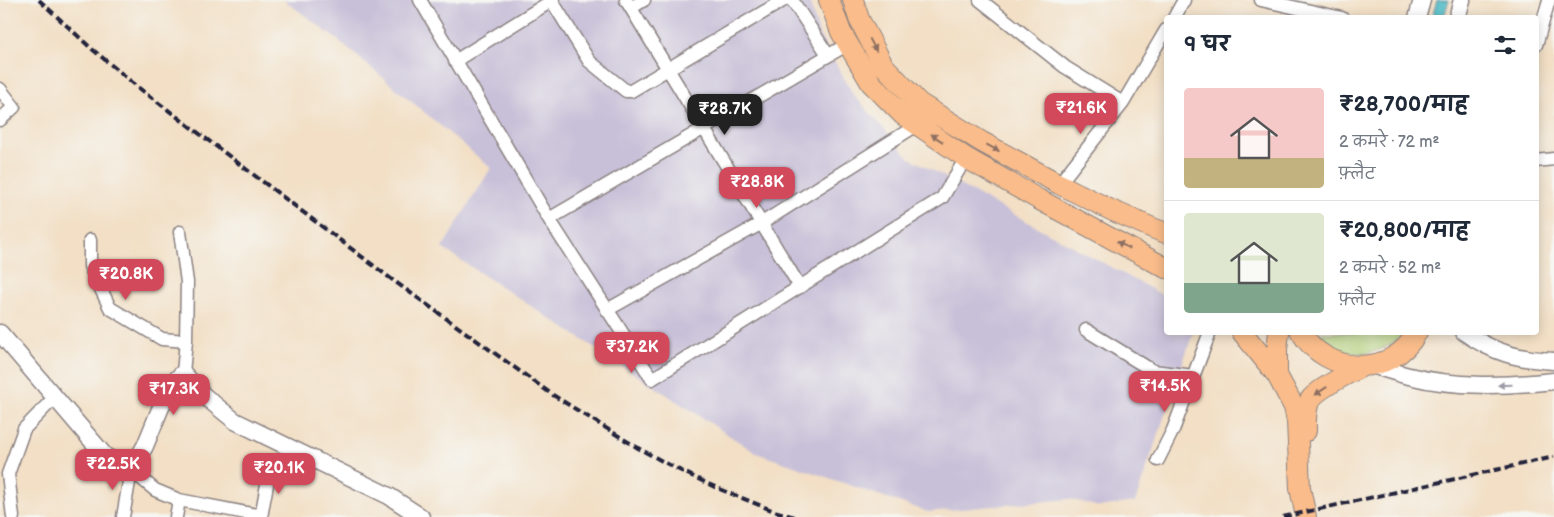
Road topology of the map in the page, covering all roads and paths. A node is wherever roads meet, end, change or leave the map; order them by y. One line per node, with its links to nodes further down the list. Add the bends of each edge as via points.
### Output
1 (552, 0): 23 (street); 24 (street, via 589,61 626,91)
2 (644, 0): 13 (street)
3 (784, 0): 24 (street)
4 (792, 0): 22 (street)
5 (829, 0): 21 (main road)
6 (853, 0): 33 (main road, one-way to 33, via 859,19 883,65 919,103)
7 (980, 0): 26 (street, via 1065,67)
8 (1184, 0): 15 (street)
9 (1261, 0): 16 (street)
10 (1422, 0): 17 (street)
11 (1462, 0): 18 (street)
12 (424, 2): 23 (street)
13 (629, 4): 24 (street)
14 (1550, 4): 20 (street)
15 (1176, 15)
16 (1328, 15)
17 (1418, 15)
18 (1458, 15)
19 (1164, 33): 26 (street)
20 (1539, 36)
21 (848, 44): 22 (street); 28 (main road, via 871,83)
22 (828, 55): 29 (street)
23 (455, 61): 34 (street)
24 (668, 68): 29 (street)
25 (0, 89): 27 (street, via 14,107)
26 (1124, 103): 33 (street)
27 (0, 120)
28 (917, 125): 30 (main road, one-way to 28); 35 (street)
29 (704, 128): 34 (street); 35 (street)
30 (966, 158): 39 (main road, one-way to 30); 40 (street, via 942,198)
31 (1554, 159): 32 (street)
32 (1539, 161)
33 (1059, 184): 37 (main road)
34 (549, 219): 41 (street)
35 (762, 223): 40 (street); 41 (street)
36 (180, 232): 50 (street, via 187,282)
37 (1164, 232)
38 (90, 240): 50 (street, via 90,266 110,308 162,339)
39 (1164, 267)
40 (800, 287): 41 (street, via 652,379)
41 (607, 310)
42 (1086, 330): 55 (street, via 1152,371)
43 (0, 333): 57 (street)
44 (1209, 335): 55 (street)
45 (1244, 335): 54 (main road)
46 (1279, 335): 54 (main road)
47 (1302, 335): 52 (main road, via 1317,352 1331,360 1347,365)
48 (1414, 335): 52 (main road, via 1403,350 1389,359)
49 (1469, 335): 51 (street, via 1497,352)
50 (186, 342): 53 (street)
51 (1554, 361)
52 (1368, 365): 56 (street, one-way to 52, via 1498,385 1444,382); 68 (main road, one-way to 68, via 1320,391 1307,406 1306,472)
53 (183, 373): 60 (street, via 170,385 145,446); 66 (street, via 203,395 235,420 390,496)
54 (1277, 375): 67 (main road, via 1296,415 1299,480)
55 (1194, 376): 58 (street)
56 (1554, 381)
57 (55, 397): 60 (street, via 105,456); 62 (street, via 24,429 8,474)
58 (1158, 460)
59 (270, 468): 65 (street)
60 (131, 470): 61 (street, via 155,490); 63 (street)
61 (179, 500): 64 (street); 65 (street)
62 (12, 517)
63 (123, 517)
64 (176, 517)
65 (261, 517)
66 (421, 517)
67 (1306, 517)
68 (1314, 517)

